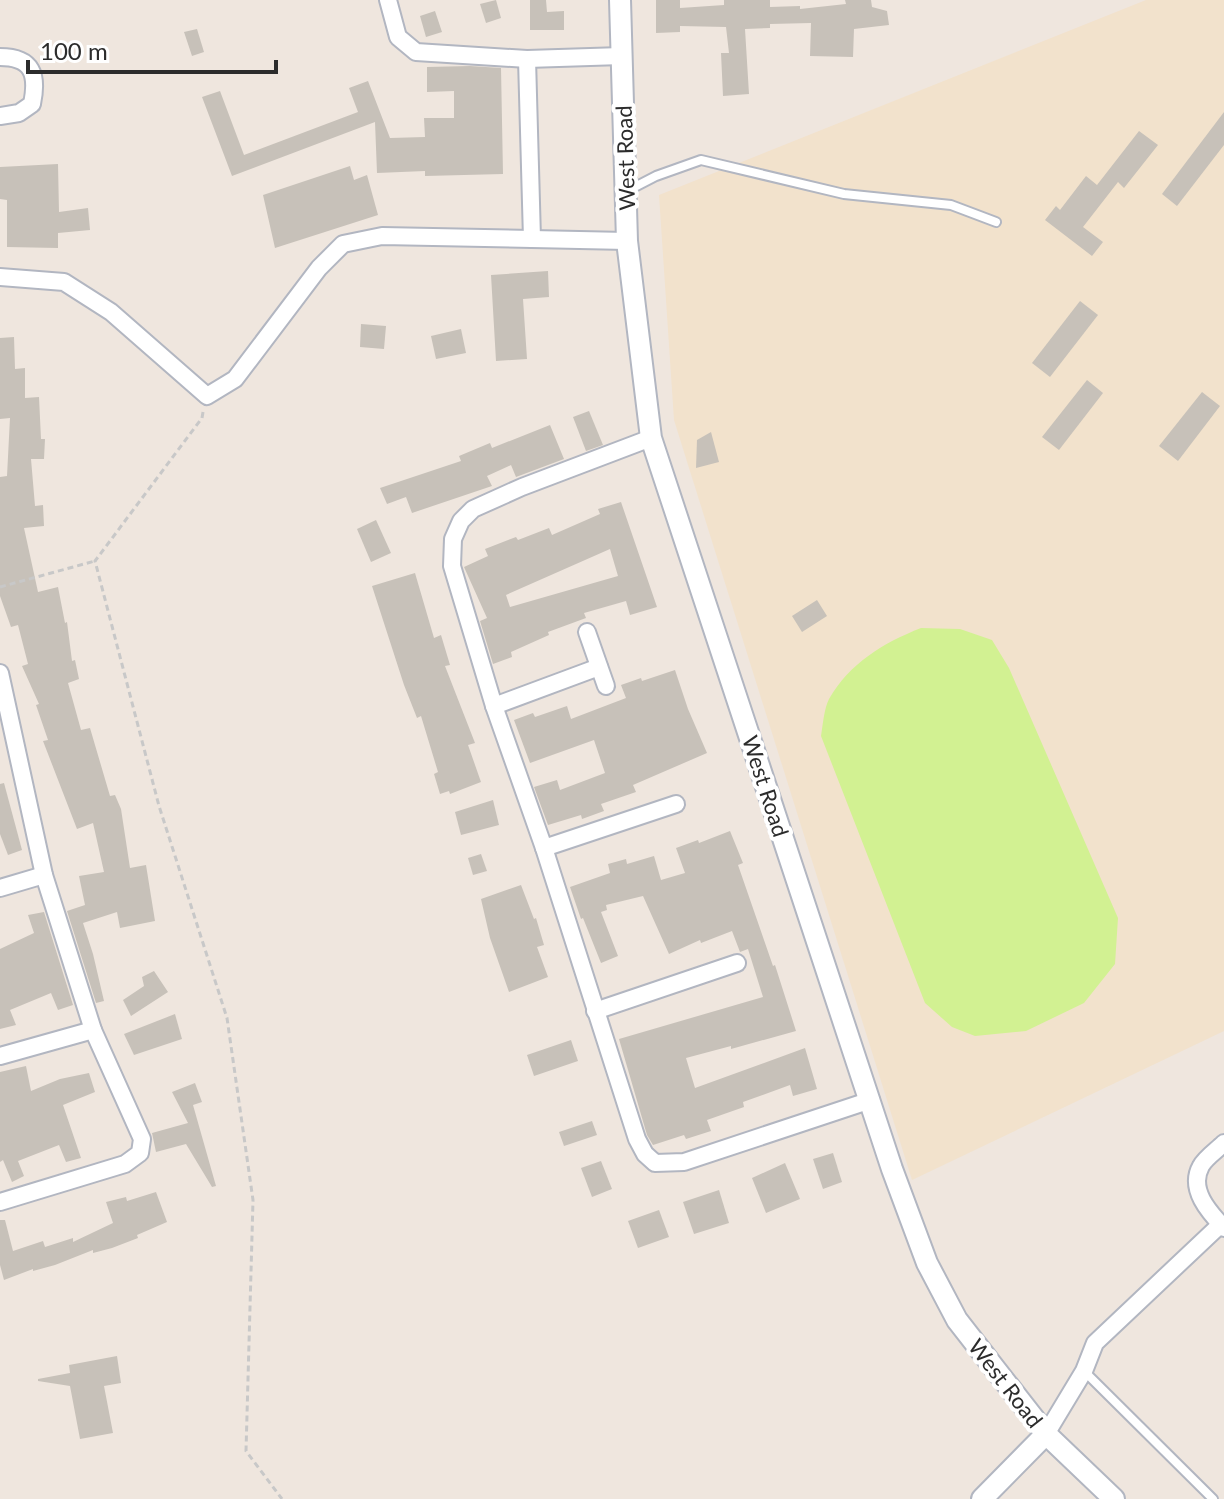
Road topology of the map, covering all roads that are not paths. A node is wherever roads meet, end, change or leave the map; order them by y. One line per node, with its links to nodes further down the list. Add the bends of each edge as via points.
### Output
1 (388, 0): 5 (street, via 398,37 416,52)
2 (620, 0): 3 (street, West Road)
3 (622, 56): 5 (street); 7 (street, West Road)
4 (0, 57): 6 (street, via 17,57 30,67 36,84 32,104)
5 (527, 59): 9 (street)
6 (0, 116)
7 (627, 191): 8 (lane, via 701,160 844,194 951,205); 10 (street, West Road)
8 (996, 222)
9 (532, 239): 10 (street); 11 (street, via 382,236 343,244 235,379 207,396 111,312 64,282)
10 (627, 241): 12 (street, West Road)
11 (0, 277)
12 (651, 438): 17 (street, via 522,487 473,509 461,521 453,539 452,566); 26 (street, West Road)
13 (587, 632): 14 (street)
14 (599, 667): 16 (street); 17 (street)
15 (0, 673): 20 (street)
16 (606, 686)
17 (494, 706): 19 (street)
18 (676, 804): 19 (street)
19 (544, 848): 23 (street)
20 (44, 875): 21 (street); 24 (street)
21 (0, 888)
22 (737, 963): 23 (street)
23 (595, 1011): 26 (street, via 637,1139 655,1163 684,1162)
24 (93, 1030): 25 (street); 28 (street, via 142,1139 140,1153 125,1164)
25 (0, 1056)
26 (871, 1100): 31 (street, West Road, via 927,1263 957,1320)
27 (1224, 1143): 29 (street, via 1201,1166 1198,1184 1199,1197)
28 (0, 1202)
29 (1222, 1226): 30 (street, via 1095,1343)
30 (1084, 1371): 31 (street); 34 (lane)
31 (1046, 1434): 32 (street); 33 (street, West Road)
32 (982, 1499)
33 (1114, 1499)
34 (1213, 1499)

